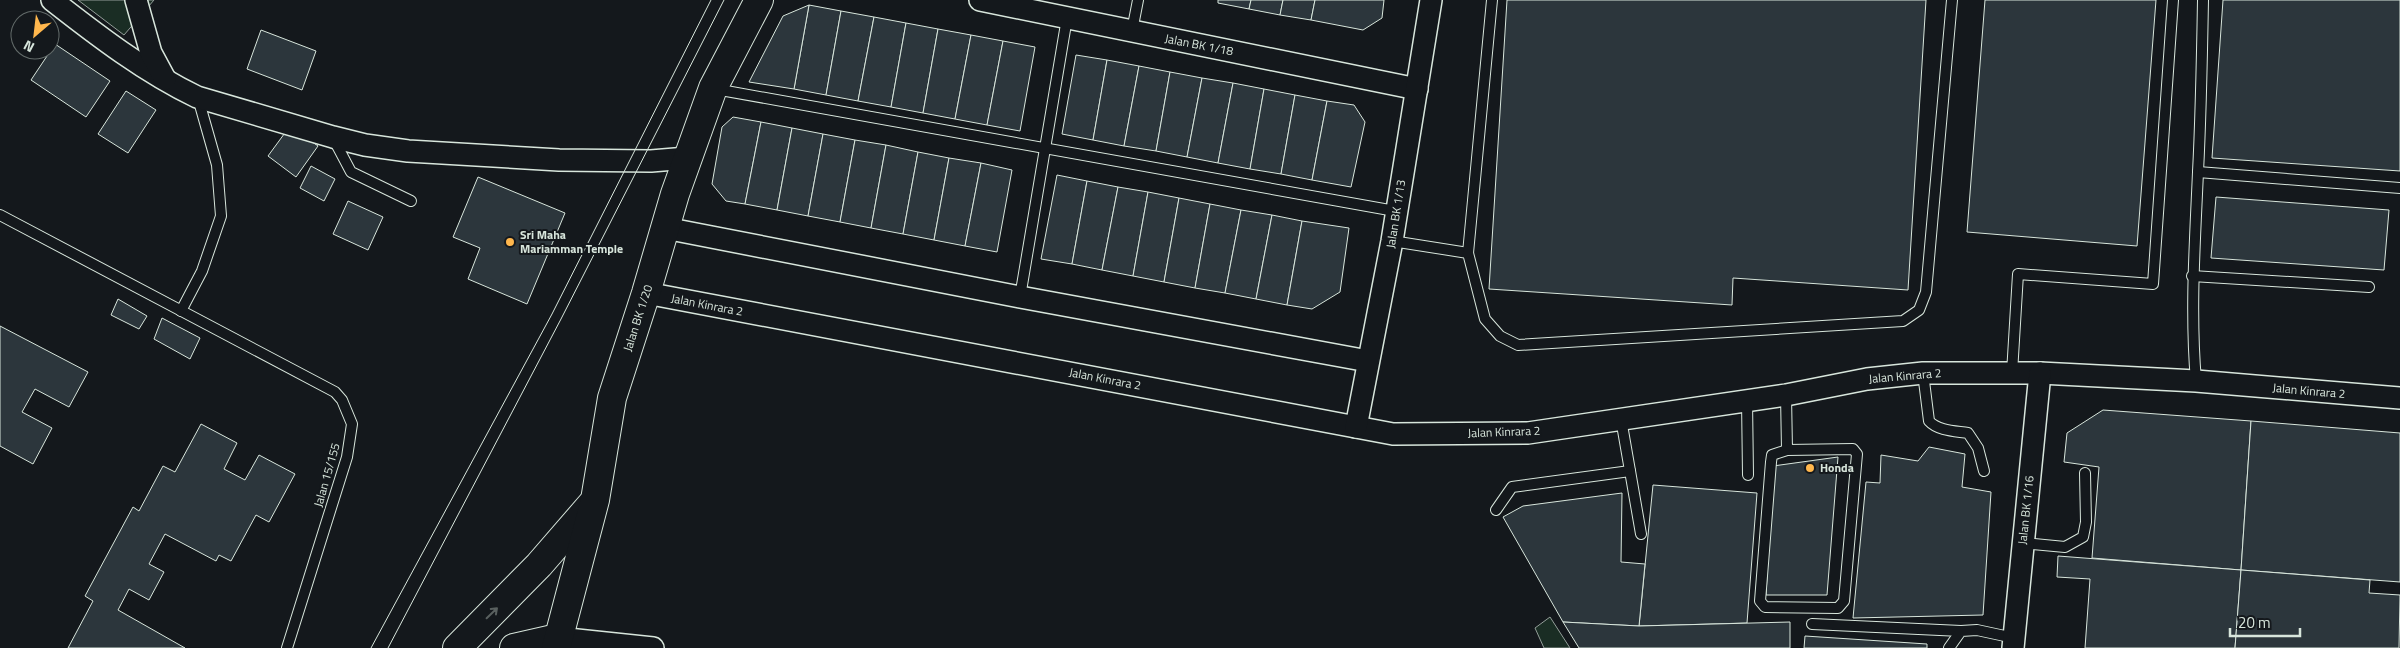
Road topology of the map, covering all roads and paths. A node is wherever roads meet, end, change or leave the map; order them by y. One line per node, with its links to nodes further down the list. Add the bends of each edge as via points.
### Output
1 (52, 0): 13 (street)
2 (136, 0): 13 (street, via 151,53)
3 (759, 0): 14 (street, Jalan BK 1/20)
4 (980, 0): 11 (street, Jalan BK 1/18)
5 (1138, 0): 12 (lane)
6 (1431, 0): 15 (street, Jalan BK 1/13)
7 (1492, 0): 27 (lane)
8 (1952, 0): 27 (lane, via 1926,292 1919,310 1903,321 1518,345 1500,336 1485,319)
9 (2173, 0): 34 (lane, via 2153,284 2018,274)
10 (2203, 0): 20 (lane)
11 (1067, 18): 12 (street, Jalan BK 1/18); 18 (lane)
12 (1132, 31): 15 (street, Jalan BK 1/18)
13 (167, 82): 16 (street)
14 (713, 88): 18 (lane); 19 (street, Jalan BK 1/20)
15 (1417, 89): 23 (street, Jalan BK 1/13)
16 (197, 97): 17 (street); 32 (lane, via 217,165 221,216 202,271)
17 (333, 137): 19 (street, via 408,151 474,155 568,160); 22 (lane, via 351,172)
18 (1045, 149): 23 (lane); 31 (lane)
19 (687, 158): 25 (street, Jalan BK 1/20)
20 (2198, 172): 21 (lane); 28 (lane)
21 (2400, 188)
22 (411, 202)
23 (1395, 211): 26 (street, Jalan BK 1/13)
24 (0, 215): 32 (lane, Jalan 15/155)
25 (665, 228): 30 (street, Jalan BK 1/20); 31 (street)
26 (1392, 241): 27 (lane); 33 (street, Jalan BK 1/13)
27 (1468, 253)
28 (2192, 276): 29 (lane); 37 (lane)
29 (2369, 286)
30 (646, 293): 42 (street, Jalan Kinrara 2); 48 (street, Jalan BK 1/20, via 612,398)
31 (1020, 297): 33 (street)
32 (181, 311): 56 (lane, Jalan 15/155, via 335,392 352,424 347,457)
33 (1368, 361): 42 (street, Jalan BK 1/13)
34 (2012, 372): 35 (street, Jalan Kinrara 2); 36 (street, Jalan Kinrara 2)
35 (1923, 373): 38 (street, Jalan Kinrara 2, via 1867,379); 45 (lane, via 1929,421 1933,426 1968,433 1978,448)
36 (2040, 373): 37 (street, Jalan Kinrara 2); 51 (street, Jalan BK 1/16)
37 (2196, 381): 39 (street, Jalan Kinrara 2)
38 (1786, 395): 40 (street, Jalan Kinrara 2); 43 (lane)
39 (2400, 398)
40 (1747, 400): 41 (street, Jalan Kinrara 2); 47 (lane)
41 (1621, 419): 42 (street, Jalan Kinrara 2, via 1528,433 1392,434); 44 (lane)
42 (1356, 427)
43 (1787, 450): 43 (lane, via 1772,455 1770,462 1760,602 1765,607 1838,608 1844,601 1857,454 1853,449)
44 (1630, 471): 49 (lane, via 1512,487); 50 (lane)
45 (1984, 471)
46 (2086, 473): 51 (lane, via 2083,538 2065,547)
47 (1748, 475)
48 (595, 500): 54 (street, Jalan BK 1/20); 57 (street, one-way to 48, via 539,565)
49 (1496, 510)
50 (1641, 534)
51 (2023, 543): 55 (street, Jalan BK 1/16)
52 (1812, 624): 53 (lane)
53 (1961, 631): 55 (lane, via 1977,630); 60 (lane)
54 (557, 643): 58 (street); 59 (street)
55 (2013, 643)
56 (287, 648)
57 (458, 648)
58 (514, 648)
59 (653, 648)
60 (1949, 648)

